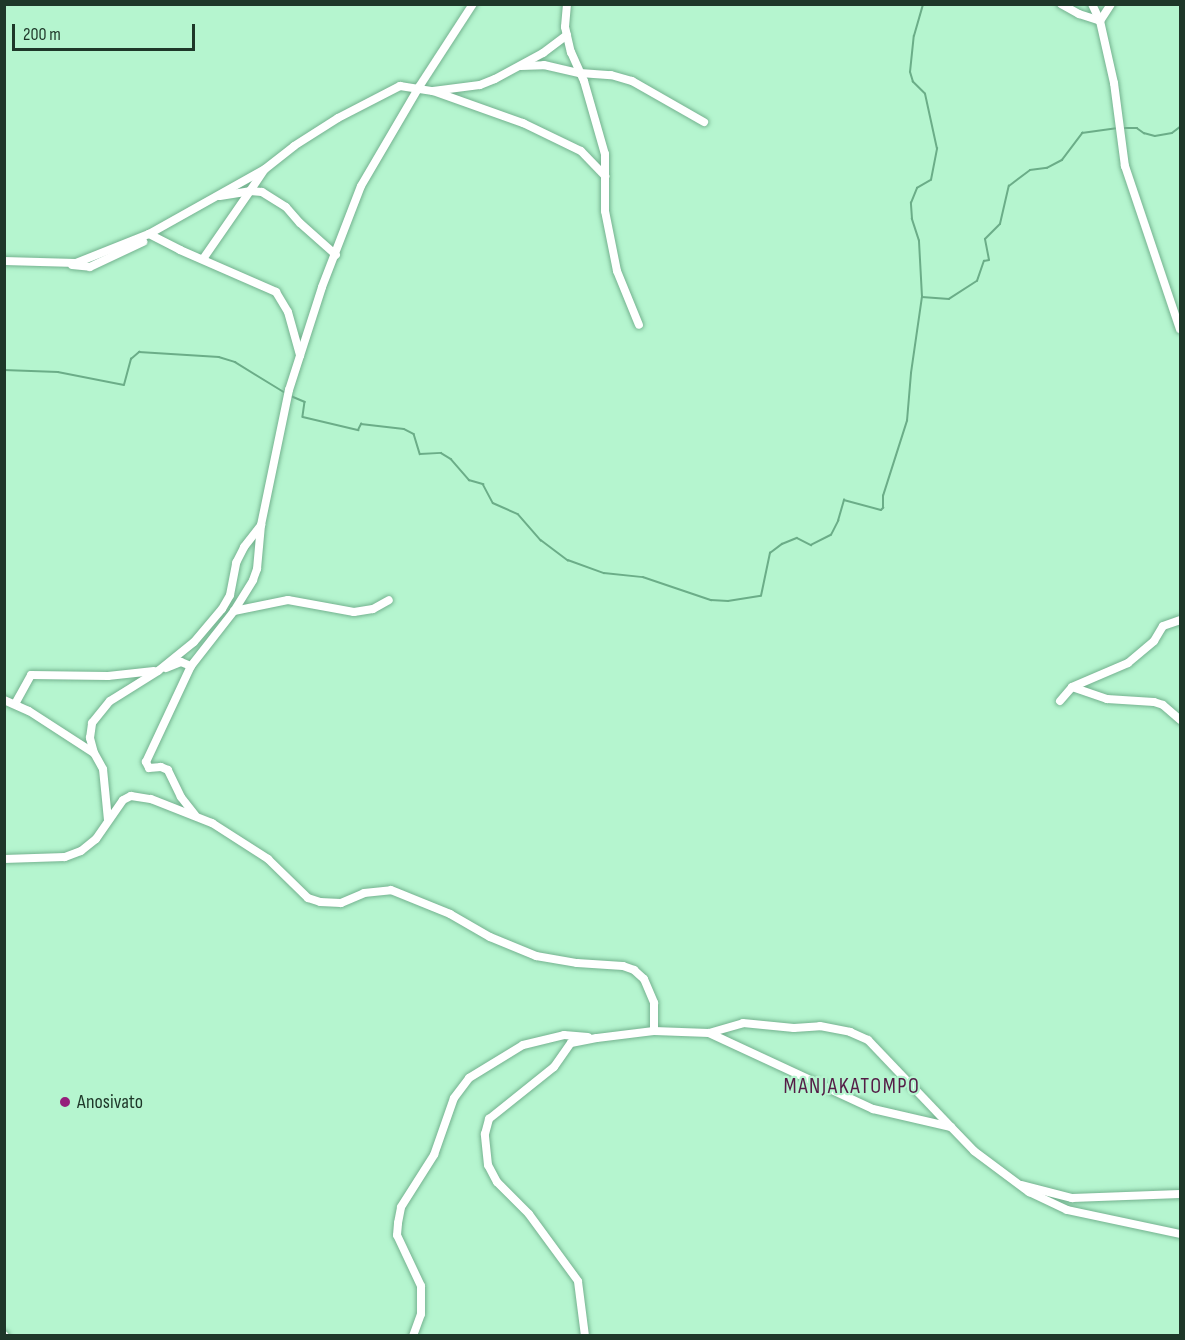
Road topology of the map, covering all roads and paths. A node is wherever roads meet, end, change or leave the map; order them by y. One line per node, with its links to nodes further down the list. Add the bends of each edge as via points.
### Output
1 (473, 4): 12 (street)
2 (567, 4): 9 (street)
3 (1061, 4): 7 (street)
4 (1068, 4): 7 (street)
5 (1112, 4): 8 (street)
6 (1095, 7): 8 (street)
7 (1079, 15): 8 (street)
8 (1100, 21): 26 (street, via 1114,83 1125,166)
9 (567, 35): 10 (street); 11 (street)
10 (521, 66): 11 (street, via 544,64); 13 (street, via 480,85)
11 (580, 73): 14 (street, via 632,81); 16 (street, via 604,148)
12 (419, 87): 13 (street); 15 (street, via 400,86 381,95 312,135); 21 (street, via 361,186)
13 (433, 91): 16 (street, via 523,123 581,151)
14 (704, 122)
15 (265, 169): 17 (street); 18 (street)
16 (605, 176): 25 (street, via 605,211 617,271)
17 (250, 190): 18 (street); 21 (street, via 268,195 286,207); 22 (street)
18 (213, 196): 19 (street)
19 (149, 234): 20 (street); 24 (street, via 76,263)
20 (162, 241): 22 (street); 24 (street, via 138,243 90,267)
21 (336, 255): 27 (street)
22 (203, 259): 27 (street, via 276,292 288,312)
23 (4, 261): 24 (street)
24 (60, 263)
25 (639, 325)
26 (1180, 329)
27 (300, 356): 28 (street)
28 (261, 525): 30 (street, via 257,569); 33 (street, via 243,547 230,595 222,609 194,642)
29 (389, 600): 30 (street, via 373,609 354,612 288,600)
30 (234, 611): 32 (street)
31 (1180, 620): 34 (street, via 1163,626 1154,641 1128,663)
32 (190, 666): 33 (street, via 181,662); 40 (street, via 146,762 149,768 168,770)
33 (158, 671): 37 (street, via 108,676 31,675); 39 (street, via 97,713 90,738)
34 (1072, 687): 36 (street); 38 (street, via 1107,699 1154,702)
35 (4, 700): 37 (street)
36 (1060, 701)
37 (15, 704): 39 (street)
38 (1180, 720)
39 (94, 753): 41 (street, via 103,769)
40 (196, 815): 41 (street, via 131,796 123,800); 43 (street, via 268,859 308,898 341,903 364,893 391,890 536,956 634,970 644,979 654,1003)
41 (108, 820): 42 (street, via 96,839 65,857)
42 (4, 859)
43 (654, 1031): 44 (street); 45 (street)
44 (709, 1033): 46 (street, via 873,1109); 46 (street, via 743,1023 794,1028 820,1026 850,1032 868,1040)
45 (597, 1038): 50 (street, via 564,1035 523,1045 469,1078 454,1098 434,1155 401,1208 398,1222 397,1236 422,1286 421,1314); 51 (street, via 571,1043 554,1067 489,1119 485,1134 488,1165 497,1182 530,1215 578,1281)
46 (951, 1128): 47 (street)
47 (1018, 1184): 48 (street, via 1072,1198); 49 (street, via 1067,1210)
48 (1180, 1194)
49 (1180, 1234)
50 (413, 1335)
51 (585, 1335)

